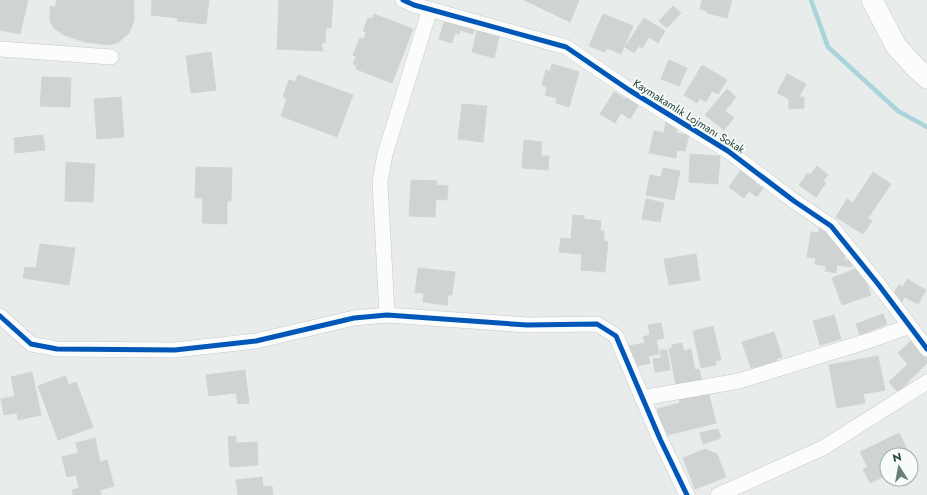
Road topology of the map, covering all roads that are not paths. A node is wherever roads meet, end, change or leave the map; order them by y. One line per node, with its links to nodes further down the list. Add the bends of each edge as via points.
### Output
1 (403, 0): 3 (street, Kaymakamlık Lojmanı Sokak)
2 (872, 0): 6 (street, via 896,46)
3 (430, 9): 7 (street, via 385,154 380,182); 9 (street, Kaymakamlık Lojmanı Sokak, via 566,47 629,90 728,151 831,226)
4 (0, 49): 5 (street)
5 (111, 57)
6 (927, 78)
7 (387, 315): 8 (street, via 354,318 256,341 175,350 57,349 31,344); 12 (street, via 527,325 598,324 616,336)
8 (0, 316)
9 (910, 326): 10 (street, Kaymakamlık Lojmanı Sokak); 12 (street, via 739,381)
10 (927, 348)
11 (927, 382): 14 (street, via 823,448)
12 (642, 398): 13 (street)
13 (687, 495)
14 (718, 495)

